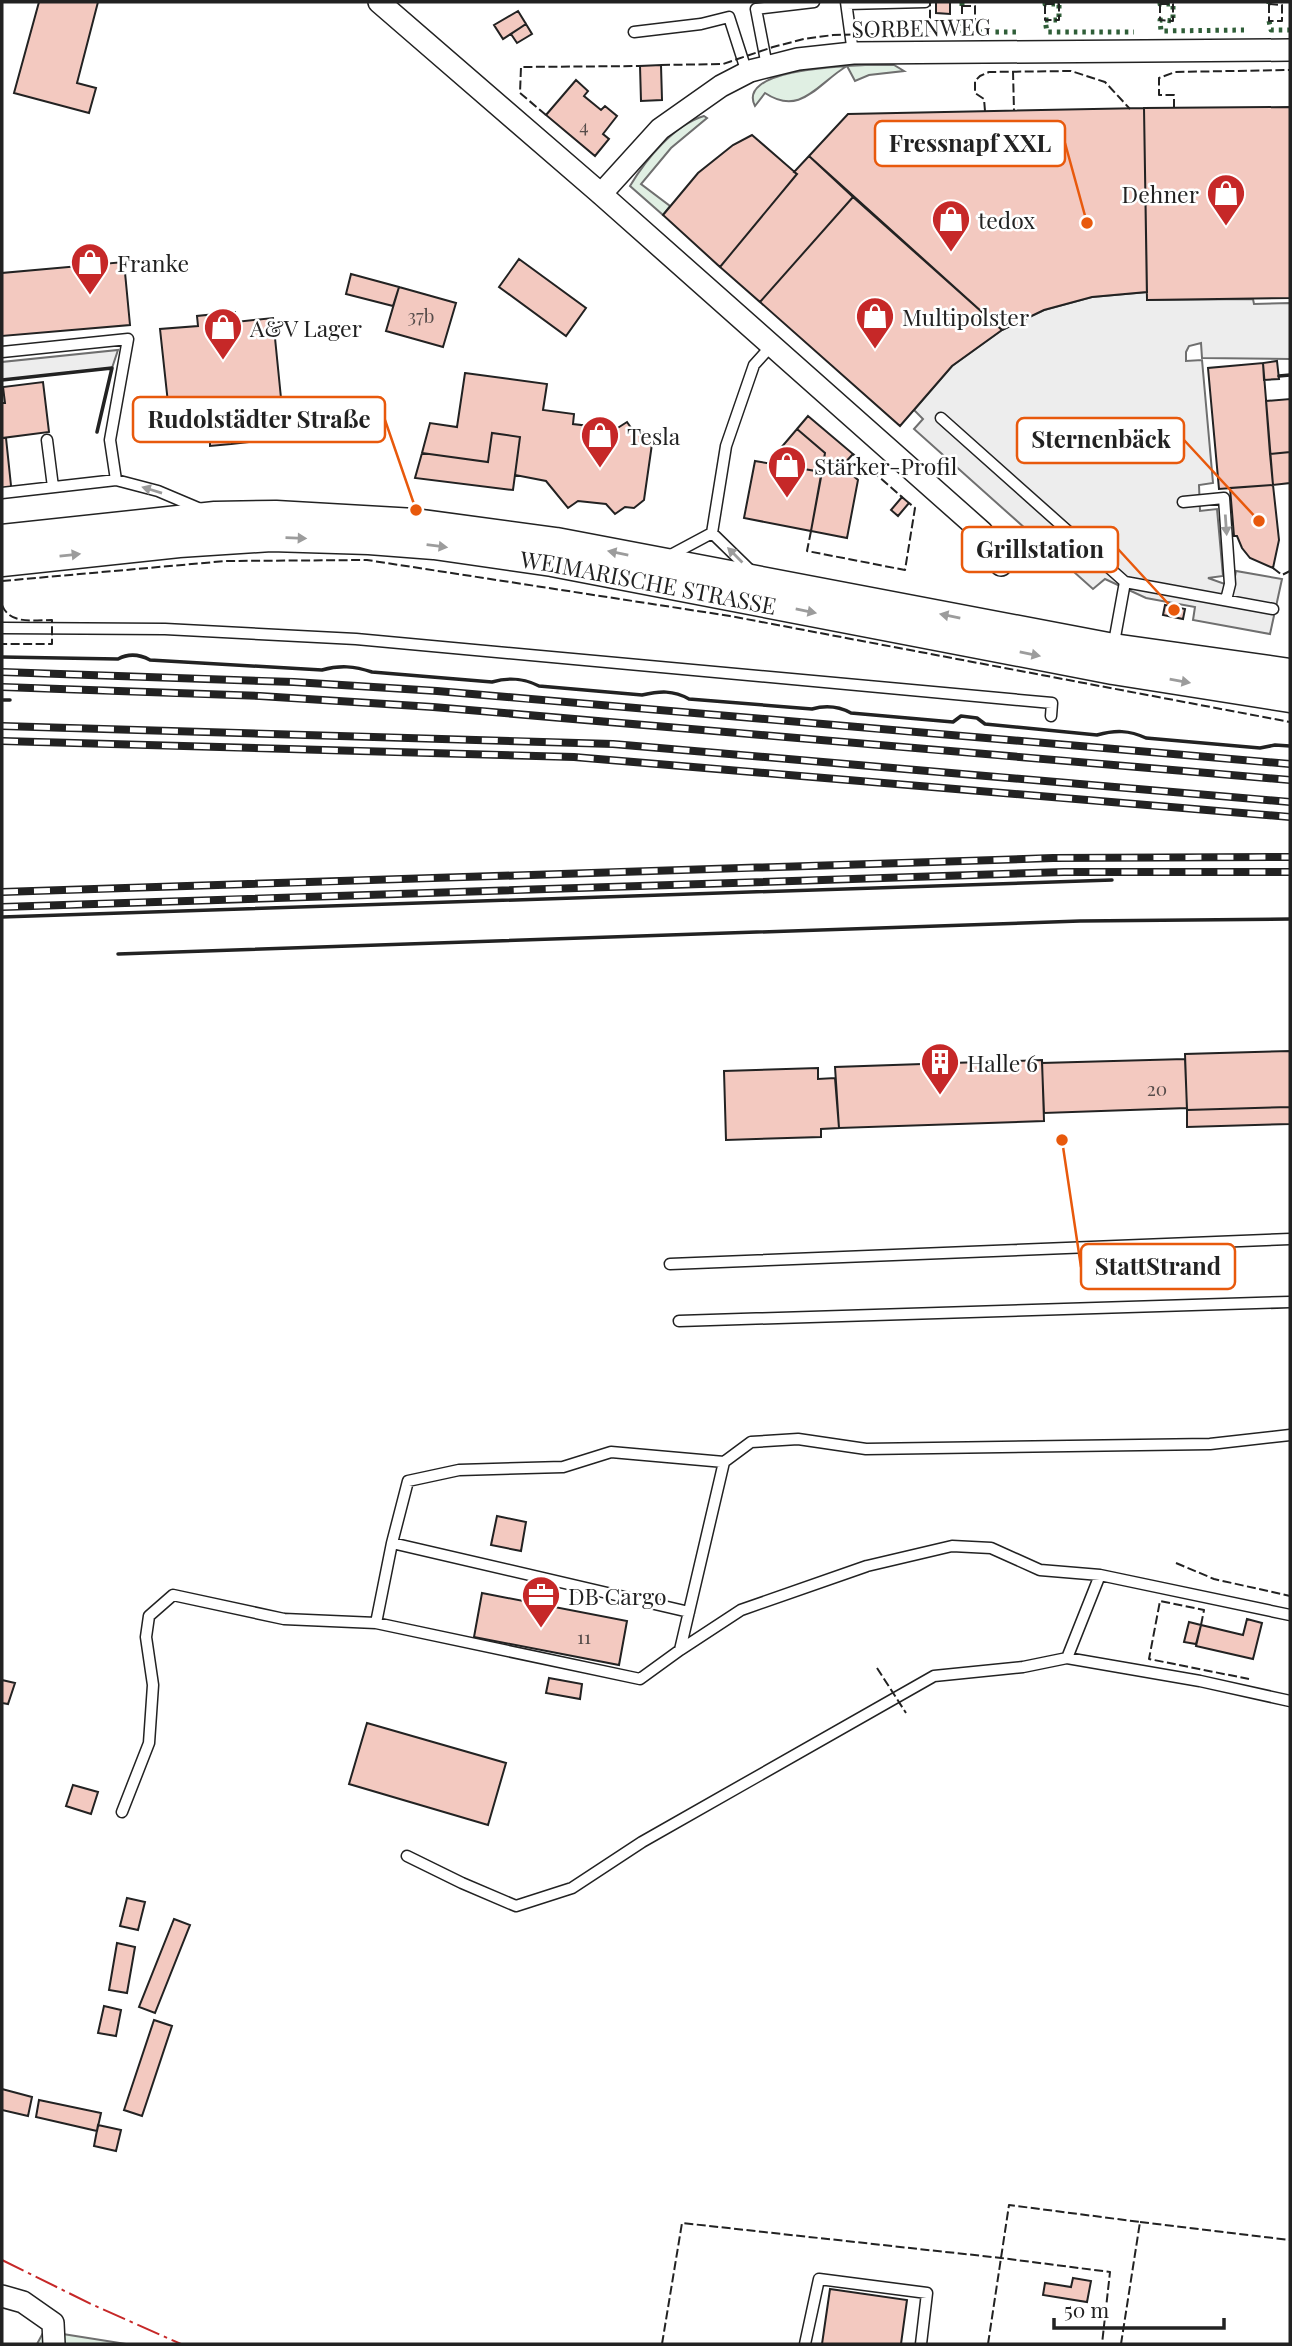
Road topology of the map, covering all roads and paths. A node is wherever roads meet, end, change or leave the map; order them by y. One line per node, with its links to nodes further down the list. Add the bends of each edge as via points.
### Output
1 (379, 2): 9 (street)
2 (814, 2): 8 (lane, via 756,9)
3 (925, 2): 4 (lane)
4 (847, 3): 7 (lane)
5 (634, 32): 8 (lane, via 729,17)
6 (1290, 50): 7 (street, SORBENWEG)
7 (853, 52): 8 (street, SORBENWEG)
8 (757, 70): 9 (street, SORBENWEG, via 721,86 660,130)
9 (601, 194): 10 (street)
10 (772, 345): 19 (lane, via 754,365 726,446); 23 (street, via 982,532)
11 (2, 352): 14 (lane, via 128,339 110,440)
12 (942, 418): 25 (lane)
13 (47, 440): 15 (lane)
14 (116, 480): 15 (lane); 18 (lane, one-way to 14)
15 (53, 488): 16 (lane)
16 (2, 493)
17 (1183, 502): 26 (lane, one-way to 26, via 1224,498 1230,584)
18 (215, 516): 20 (main road, WEIMARISCHE STRASSE); 21 (main road, WEIMARISCHE STRASSE, one-way to 18, via 415,523)
19 (712, 533): 21 (lane); 24 (lane, one-way to 19)
20 (2, 539)
21 (660, 561): 24 (main road, WEIMARISCHE STRASSE)
22 (2, 562): 31 (main road, WEIMARISCHE STRASSE, one-way to 31, via 271,537 434,545 552,562 1113,670)
23 (1001, 565)
24 (758, 578): 29 (main road, WEIMARISCHE STRASSE, one-way to 24)
25 (1125, 582): 26 (lane); 29 (lane)
26 (1226, 600): 27 (lane)
27 (1273, 609)
28 (2, 628): 32 (lane, via 165,629 369,640 1052,703)
29 (1113, 648): 30 (main road, WEIMARISCHE STRASSE)
30 (1290, 673)
31 (1290, 698)
32 (1051, 716)
33 (1290, 1239): 34 (lane)
34 (670, 1264)
35 (1290, 1302): 36 (lane)
36 (679, 1321)
37 (1290, 1435): 38 (lane, via 1210,1444 866,1449 798,1439 751,1442)
38 (724, 1462): 39 (lane, via 611,1452 563,1467 459,1470 408,1481); 41 (lane)
39 (392, 1544): 41 (lane); 43 (lane)
40 (1100, 1574): 42 (lane); 44 (lane, via 1040,1570 991,1548 952,1546 867,1566 741,1609); 45 (lane)
41 (689, 1612): 44 (lane)
42 (1290, 1615)
43 (376, 1623): 44 (lane, via 640,1679); 47 (lane, via 284,1619 173,1595 149,1616 146,1637 153,1685 149,1743)
44 (680, 1650)
45 (1067, 1658): 46 (lane); 48 (lane, via 934,1676 642,1842 572,1888 516,1906)
46 (1290, 1701)
47 (122, 1812)
48 (407, 1856)
49 (2, 2296): 50 (street, via 23,2302 53,2323)
50 (54, 2344)
51 (805, 2344): 52 (lane, via 819,2279 927,2294)
52 (921, 2344)

